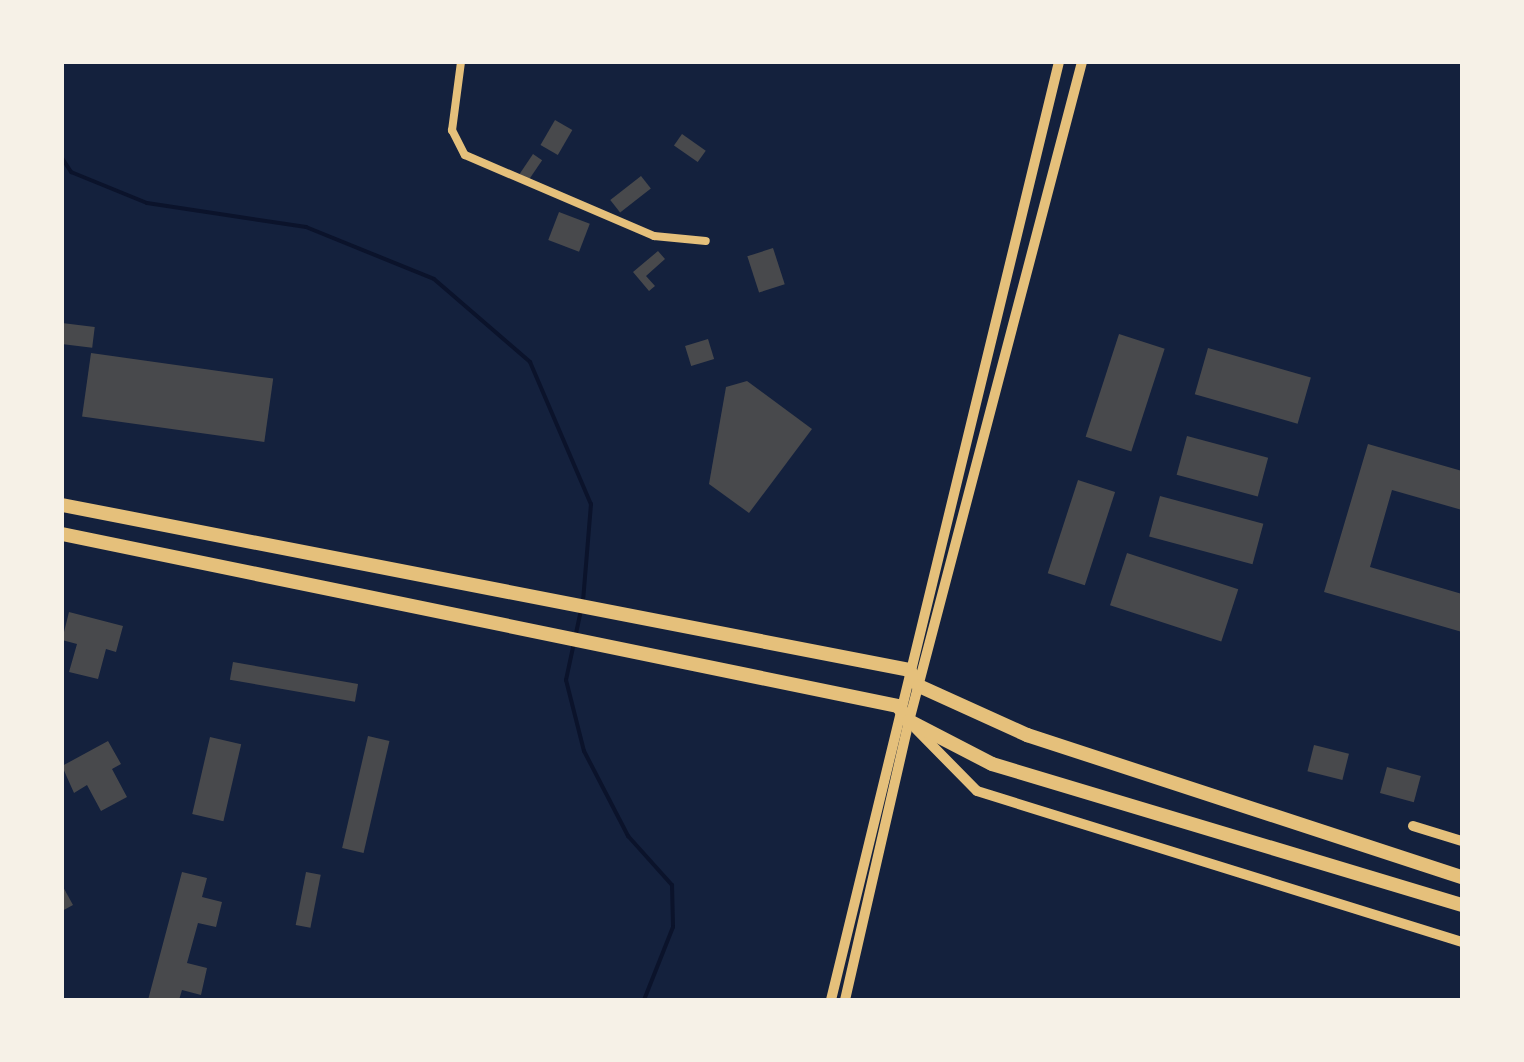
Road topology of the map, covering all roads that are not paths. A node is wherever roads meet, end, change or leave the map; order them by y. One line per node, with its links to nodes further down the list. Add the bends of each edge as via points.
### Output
1 (461, 62): 4 (street, via 452,130 465,155 654,236)
2 (1059, 62): 7 (street)
3 (1082, 62): 8 (street)
4 (706, 241)
5 (62, 505): 7 (main road)
6 (62, 534): 9 (main road)
7 (909, 670): 8 (main road); 9 (street)
8 (919, 686): 10 (street); 13 (main road, via 1041,740)
9 (898, 706): 10 (main road); 16 (street)
10 (909, 721): 14 (main road, via 992,764); 15 (street, via 977,791); 17 (street)
11 (1413, 826): 12 (street)
12 (1462, 841)
13 (1462, 877)
14 (1462, 905)
15 (1462, 942)
16 (831, 1000)
17 (845, 1000)

